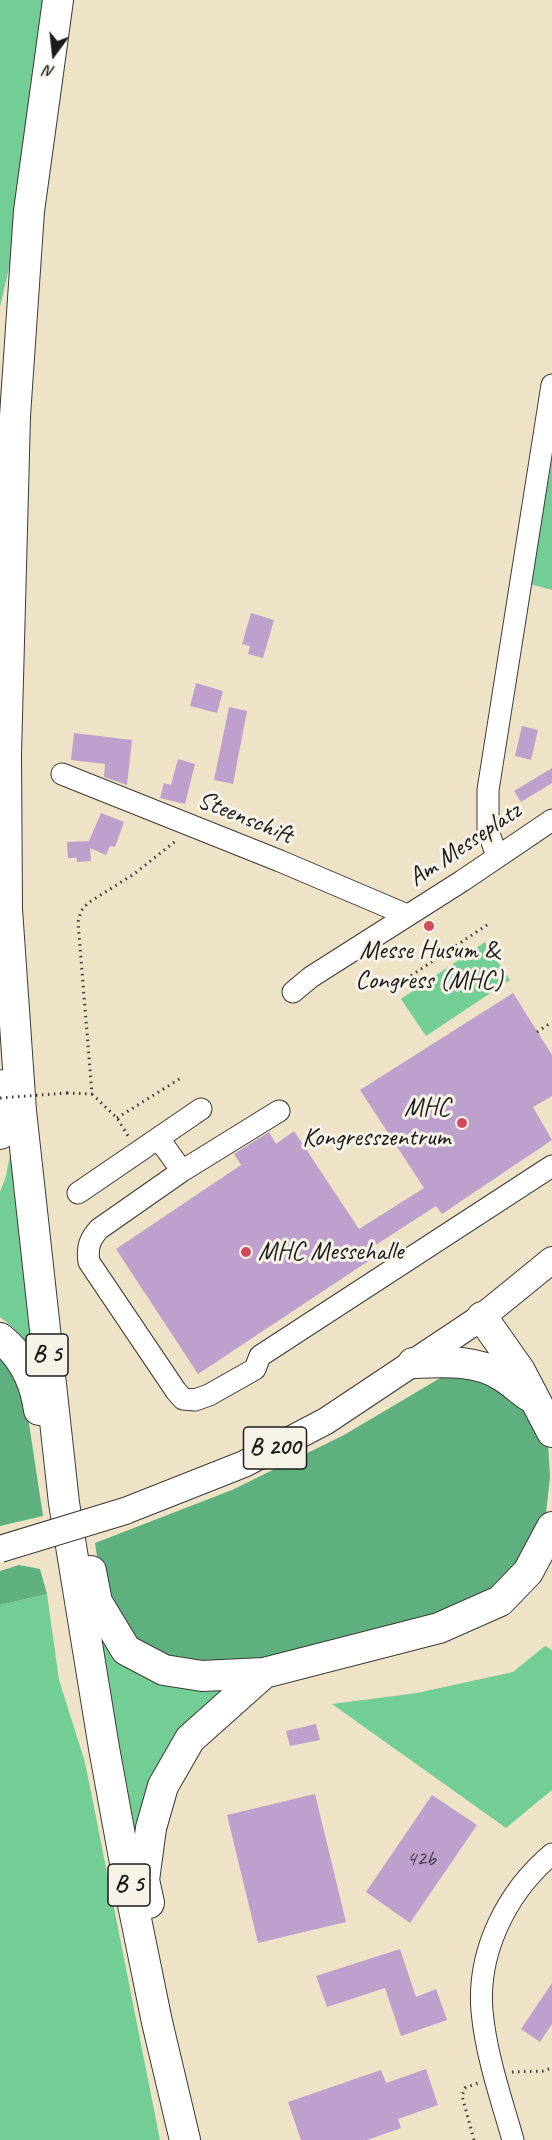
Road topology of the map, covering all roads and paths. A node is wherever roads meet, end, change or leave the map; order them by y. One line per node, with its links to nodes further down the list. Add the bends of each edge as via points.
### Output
1 (58, 0): 8 (highway, B 5, via 29,211 15,416)
2 (552, 385): 6 (street, via 488,790 488,831)
3 (62, 774): 5 (street, Steenschift)
4 (552, 820): 6 (street, Am Messeplatz)
5 (195, 826): 7 (street, Steenschift); 16 (path, via 81,911 78,922)
6 (497, 856): 7 (street, Am Messeplatz)
7 (407, 915): 12 (street, Am Messeplatz)
8 (4, 922): 31 (highway, B 5)
9 (490, 923): 11 (path)
10 (0, 953): 20 (highway, via 4,1110)
11 (391, 989)
12 (293, 992)
13 (552, 1022): 14 (path)
14 (537, 1032)
15 (181, 1078): 16 (path, via 117,1118)
16 (92, 1094): 17 (path, bridge)
17 (0, 1098)
18 (201, 1109): 21 (street)
19 (279, 1111): 23 (street)
20 (0, 1134)
21 (159, 1139): 23 (street); 24 (street)
22 (552, 1166): 23 (street, via 260,1356 255,1369 195,1400 183,1399 176,1391 89,1262 87,1250 99,1228)
23 (182, 1171)
24 (78, 1193)
25 (552, 1260): 26 (main road)
26 (482, 1317): 28 (main road, B 200); 29 (highway, via 520,1371)
27 (0, 1338): 32 (highway, via 20,1358 31,1378 51,1489)
28 (412, 1363): 29 (highway, via 481,1366 501,1375); 34 (main road, B 200, bridge, via 326,1421 244,1464 126,1511)
29 (536, 1402): 30 (highway)
30 (552, 1432)
31 (59, 1471): 32 (highway, B 5); 35 (highway, via 76,1494 97,1602 126,1650 164,1670 202,1676)
32 (64, 1503): 37 (highway, B 5, via 104,1748)
33 (552, 1527): 35 (highway, via 528,1572 500,1601 439,1628)
34 (0, 1550)
35 (264, 1673): 37 (highway, via 190,1738 163,1786 151,1828 144,1880 168,1998)
36 (552, 1854): 39 (street, via 530,1874 507,1905 488,1952 482,2013)
37 (157, 2022): 40 (highway, B 5)
38 (552, 2068): 39 (path)
39 (495, 2076): 41 (path, via 465,2088 462,2096); 42 (street)
40 (185, 2140)
41 (474, 2140)
42 (513, 2140)

